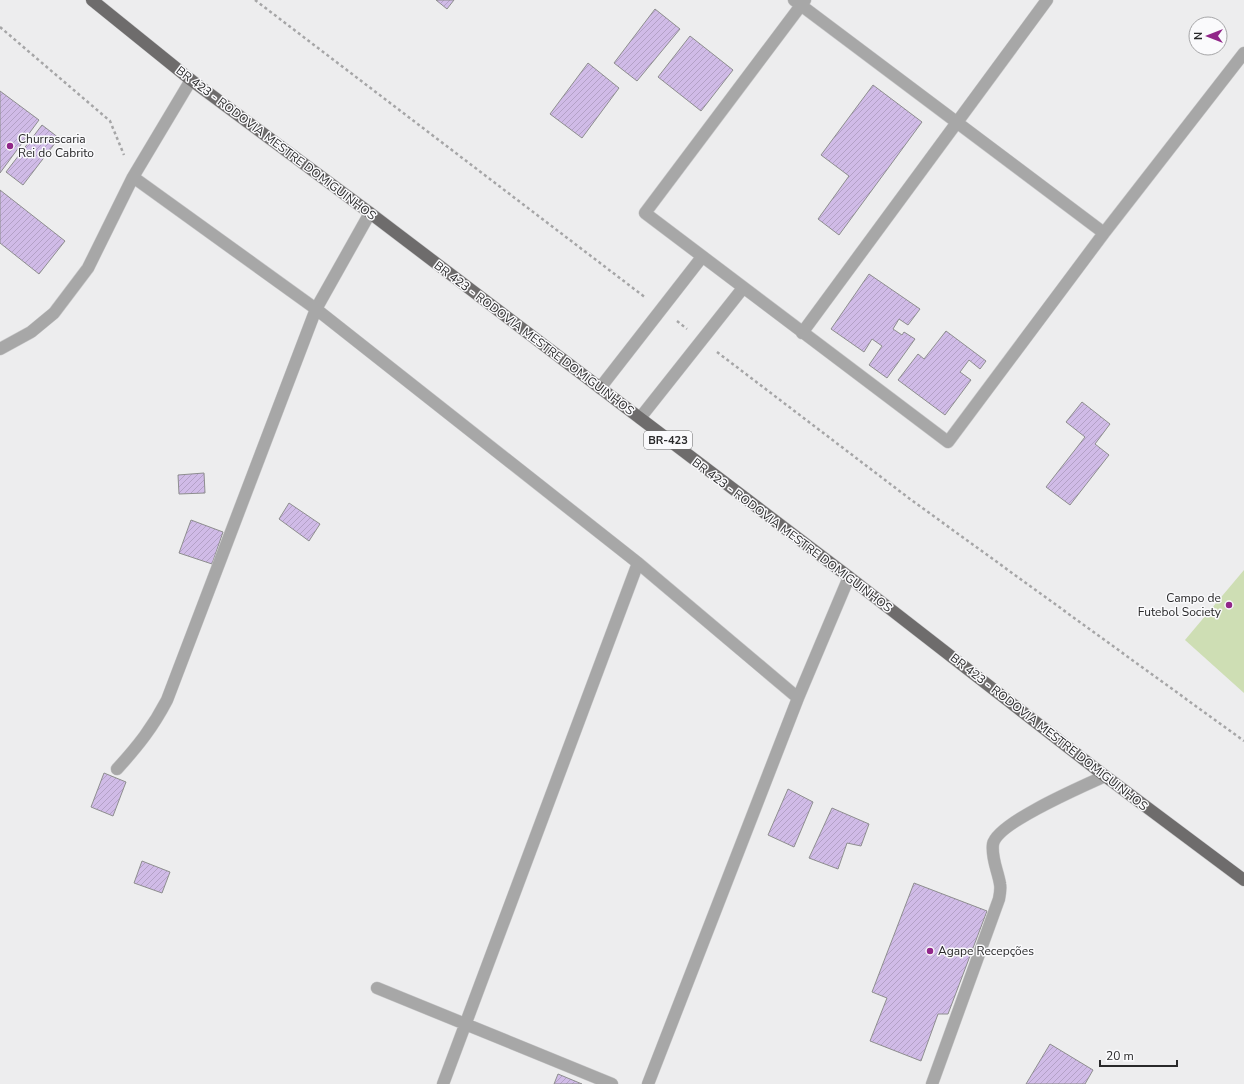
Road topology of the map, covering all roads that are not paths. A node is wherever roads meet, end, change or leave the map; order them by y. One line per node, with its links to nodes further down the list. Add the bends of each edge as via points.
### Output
1 (92, 0): 5 (main road, BR 423 - RODOVIA MESTRE DOMIGUINHOS / BR-423)
2 (1047, 0): 6 (street)
3 (800, 2): 6 (street); 10 (street, via 645,213)
4 (1244, 53): 9 (street)
5 (191, 80): 7 (street); 8 (main road, BR 423 - RODOVIA MESTRE DOMIGUINHOS / BR-423)
6 (956, 123): 9 (street); 13 (street)
7 (133, 177): 12 (street); 14 (street, via 88,268 58,307 31,332)
8 (370, 213): 12 (street); 15 (main road, BR 423 - RODOVIA MESTRE DOMIGUINHOS / BR-423)
9 (1104, 233): 13 (street, via 948,442)
10 (702, 257): 11 (street); 15 (street)
11 (743, 288): 13 (street); 16 (street)
12 (316, 309): 17 (street); 20 (street, via 167,700 141,743)
13 (802, 333)
14 (0, 349)
15 (600, 388): 16 (main road, BR 423 - RODOVIA MESTRE DOMIGUINHOS / BR-423)
16 (640, 418): 18 (main road, BR 423 - RODOVIA MESTRE DOMIGUINHOS / BR-423)
17 (638, 564): 19 (street); 24 (street)
18 (849, 578): 19 (street); 21 (main road, BR 423 - RODOVIA MESTRE DOMIGUINHOS / BR-423)
19 (798, 698): 27 (street)
20 (117, 769)
21 (1104, 776): 22 (main road, BR 423 - RODOVIA MESTRE DOMIGUINHOS / BR-423); 28 (street, via 1017,820 1002,830 993,844 1000,884 999,899)
22 (1244, 880)
23 (377, 988): 24 (street)
24 (466, 1023): 25 (street); 26 (street)
25 (443, 1084)
26 (612, 1084)
27 (648, 1084)
28 (932, 1084)

